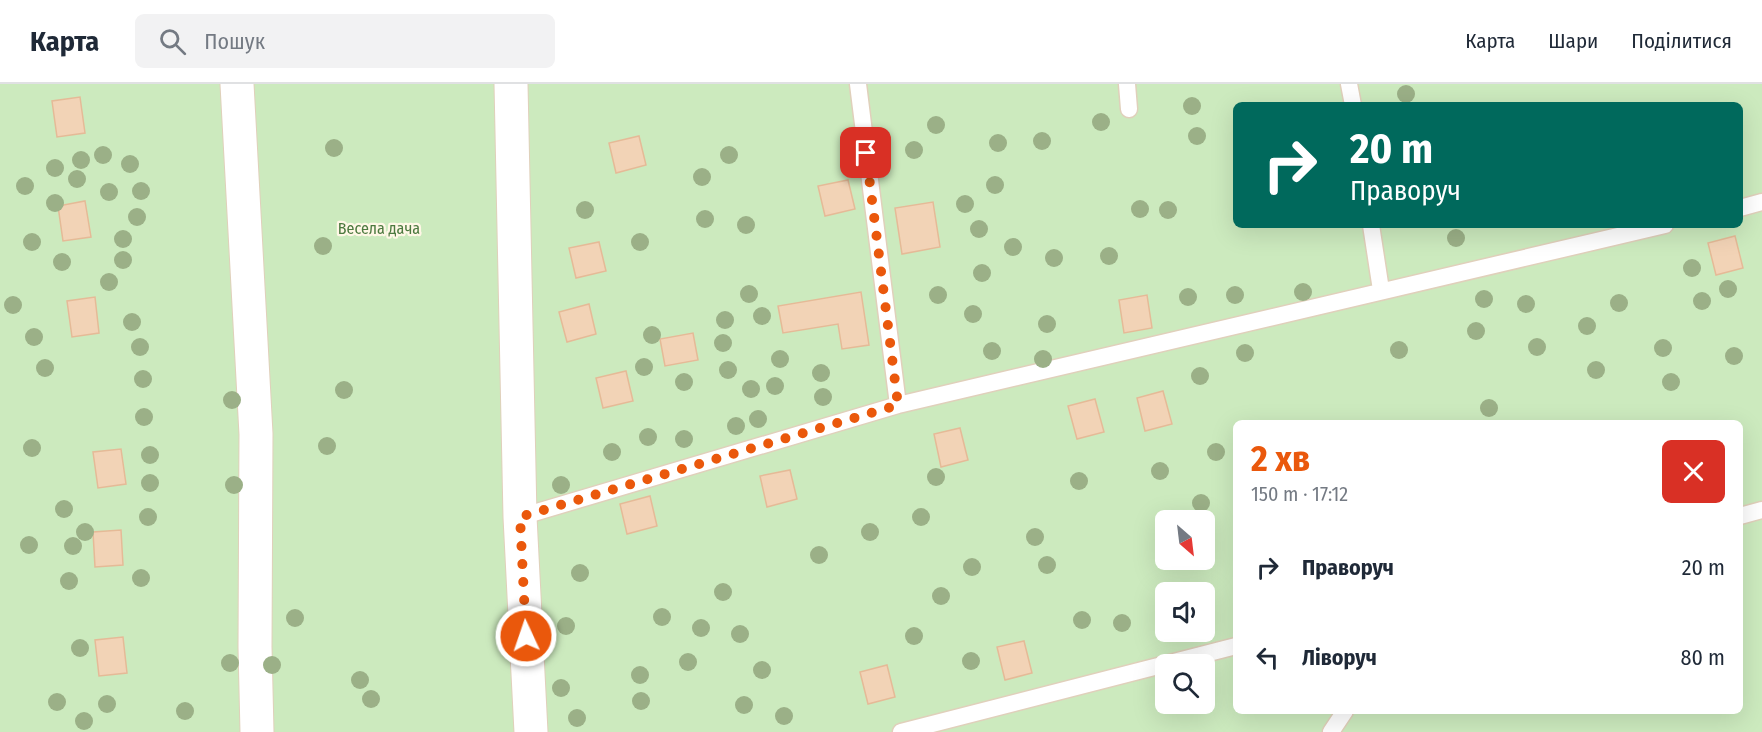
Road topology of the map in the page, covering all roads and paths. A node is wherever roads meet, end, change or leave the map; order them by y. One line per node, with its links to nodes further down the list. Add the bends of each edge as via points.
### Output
1 (237, 84): 19 (street, via 256,434)
2 (512, 84): 16 (street)
3 (858, 84): 13 (lane)
4 (1126, 84): 7 (lane)
5 (1349, 84): 6 (lane)
6 (1352, 102)
7 (1129, 109)
8 (1762, 202): 9 (lane)
9 (1743, 207)
10 (1371, 228): 12 (lane)
11 (1652, 228): 12 (lane)
12 (1381, 291): 13 (lane)
13 (898, 405): 16 (lane)
14 (1762, 510): 15 (lane)
15 (1743, 515)
16 (520, 517): 20 (street)
17 (1233, 647): 21 (lane)
18 (1343, 714): 22 (lane)
19 (257, 732)
20 (531, 732)
21 (902, 732)
22 (1331, 732)

